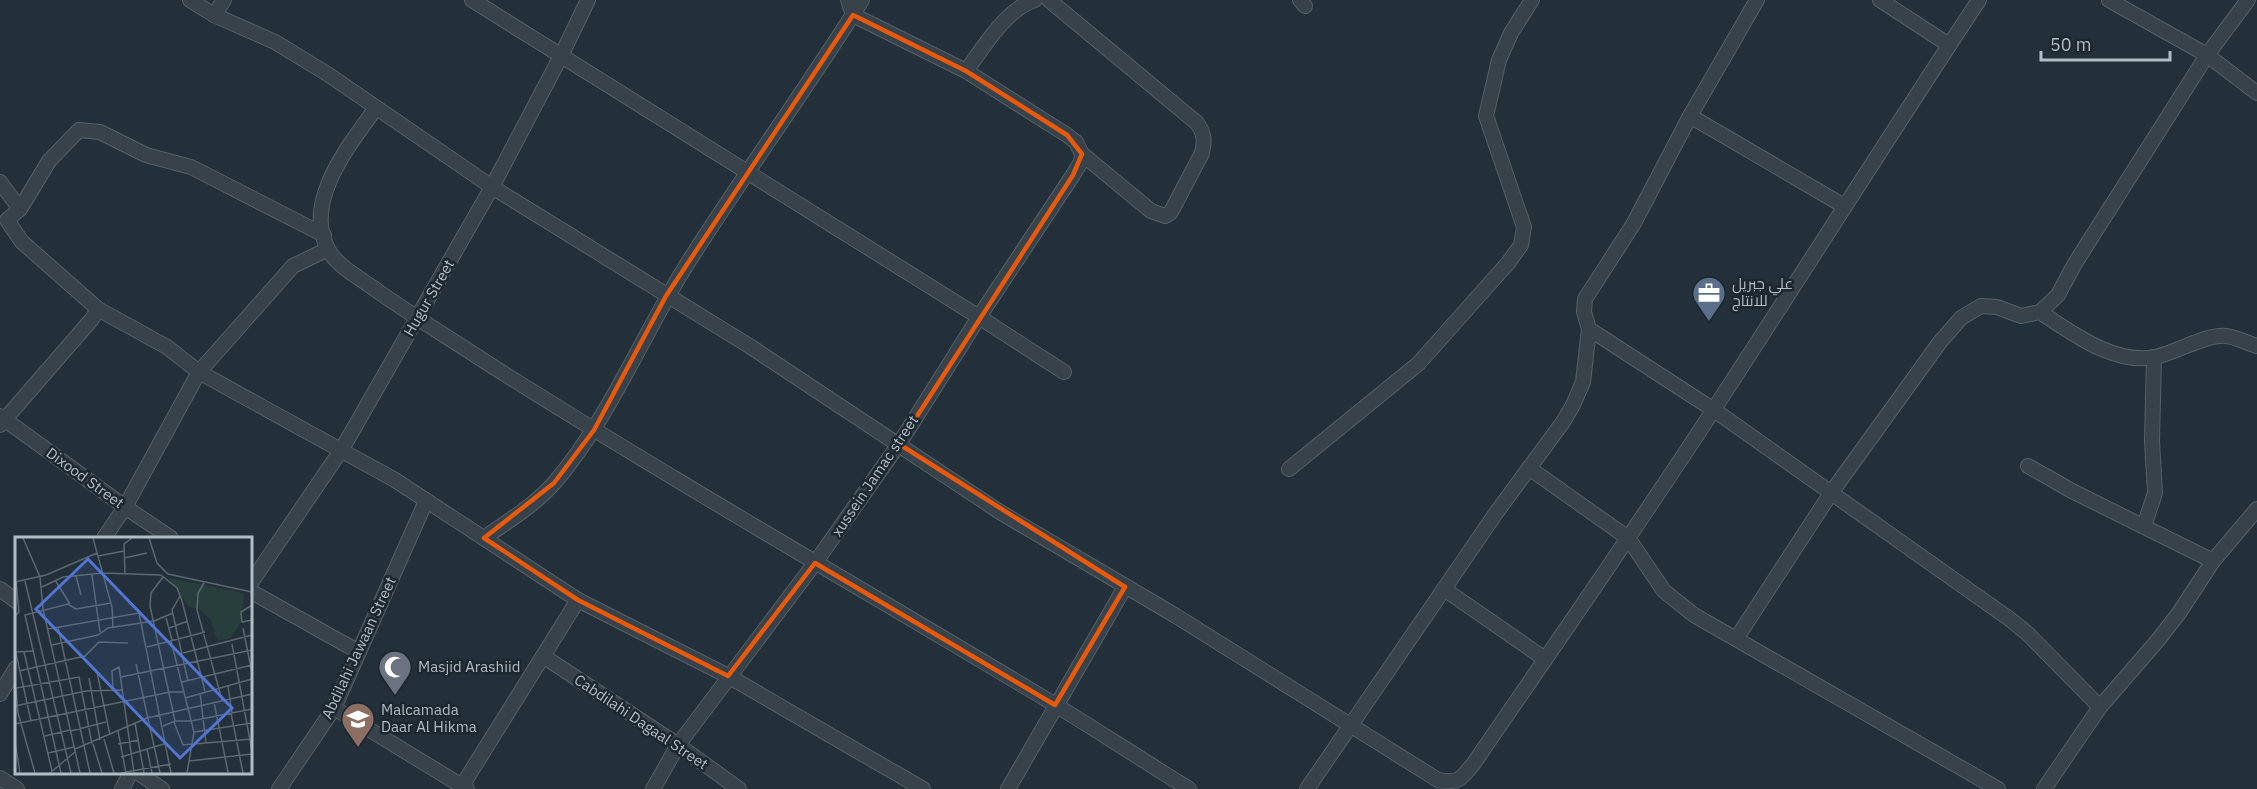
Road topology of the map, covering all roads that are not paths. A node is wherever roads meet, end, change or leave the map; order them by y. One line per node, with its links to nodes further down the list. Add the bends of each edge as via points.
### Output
1 (190, 0): 15 (street)
2 (224, 0): 15 (street)
3 (472, 0): 19 (street)
4 (588, 0): 19 (street, Hugur Street)
5 (848, 0): 16 (street)
6 (862, 0): 16 (street)
7 (1049, 0): 24 (street, via 1197,123 1205,142 1171,212 1165,216 1151,211)
8 (1532, 0): 49 (street, via 1499,60 1486,116 1524,227 1521,244 1418,364)
9 (1757, 0): 23 (street)
10 (1880, 0): 17 (street)
11 (1979, 0): 17 (street)
12 (2109, 0): 18 (street)
13 (2248, 0): 18 (street)
14 (1028, 1): 20 (street, via 1009,16)
15 (214, 15): 22 (street, via 275,42)
16 (853, 15): 20 (street); 25 (street)
17 (1949, 45): 28 (street)
18 (2207, 55): 21 (street); 34 (street, via 2058,295)
19 (561, 56): 25 (street); 27 (street, Hugur Street)
20 (966, 71): 24 (street, via 1067,135)
21 (2257, 93)
22 (376, 108): 27 (street); 31 (street, via 337,163 322,204)
23 (1690, 116): 28 (street); 37 (street, via 1634,223 1584,299)
24 (1082, 154): 35 (street, xussein Jamac street, via 1073,175)
25 (746, 171): 32 (street); 35 (street)
26 (0, 182): 29 (street)
27 (492, 187): 32 (street); 36 (street, Hugur Street)
28 (1844, 206): 42 (street)
29 (20, 208): 30 (street); 31 (street, via 49,161 79,130 100,132 146,155 191,167)
30 (3, 224): 33 (street)
31 (326, 242): 36 (street, via 339,264); 40 (street, via 293,266)
32 (666, 296): 44 (street); 45 (street, via 751,346)
33 (98, 309): 40 (street, via 167,347); 43 (street)
34 (2040, 312): 39 (street, via 2109,352); 50 (street, via 2021,316 1981,306 1961,318)
35 (979, 317): 41 (street); 45 (street, xussein Jamac street)
36 (417, 318): 44 (street); 46 (street, Hugur Street)
37 (1589, 329): 42 (street); 48 (street, via 1583,382 1563,422)
38 (2257, 346): 39 (street, via 2225,336)
39 (2154, 357): 54 (street, via 2155,493)
40 (199, 372): 46 (street); 52 (street)
41 (1064, 372)
42 (1714, 410): 50 (street); 58 (street)
43 (1, 420): 52 (street, Dixood Street)
44 (594, 430): 57 (street, via 554,483 531,505); 60 (street)
45 (899, 444): 60 (street, xussein Jamac street); 62 (street, via 1000,512)
46 (342, 449): 51 (street); 61 (street, Hugur Street)
47 (2028, 466): 54 (street)
48 (1529, 468): 58 (street); 64 (street)
49 (1289, 469)
50 (1831, 494): 68 (street); 76 (street, via 2011,620)
51 (426, 501): 57 (street); 69 (street, Abdilahi Jawaan Street)
52 (125, 507): 55 (street); 56 (street, Dixood Street)
53 (2257, 509): 59 (street)
54 (2144, 526): 59 (street)
55 (105, 537)
56 (170, 537)
57 (484, 538): 67 (street)
58 (1628, 538): 68 (street, via 1664,591 1694,615); 71 (street)
59 (2213, 561): 76 (street, via 2180,613)
60 (814, 563): 73 (street, xussein Jamac street); 75 (street)
61 (252, 581)
62 (1125, 587): 75 (street); 78 (street)
63 (0, 589): 66 (street)
64 (1444, 589): 71 (street); 78 (street)
65 (252, 592): 69 (street)
66 (15, 600)
67 (578, 600): 70 (street); 73 (street)
68 (1736, 639): 94 (street)
69 (359, 652): 77 (street, Abdilahi Jawaan Street)
70 (543, 656): 79 (street, Cabdilahi Dagaal Street); 83 (street)
71 (1545, 659): 78 (street, via 1461,779 1438,780)
72 (15, 670): 74 (street)
73 (728, 676): 79 (street, xussein Jamac street); 90 (street)
74 (0, 693)
75 (1055, 705): 91 (street); 92 (street)
76 (2100, 707): 95 (street)
77 (334, 708): 83 (street); 87 (street, Abdilahi Jawaan Street)
78 (1350, 724): 93 (street)
79 (678, 745): 88 (street, xussein Jamac street); 89 (street, Cabdilahi Dagaal Street)
80 (130, 774): 85 (street)
81 (140, 774): 86 (street)
82 (0, 778): 84 (street)
83 (463, 788)
84 (17, 789)
85 (122, 789)
86 (162, 789)
87 (279, 789)
88 (653, 789)
89 (740, 789)
90 (923, 789)
91 (1008, 789)
92 (1189, 789)
93 (1307, 789)
94 (1998, 789)
95 (2044, 789)

